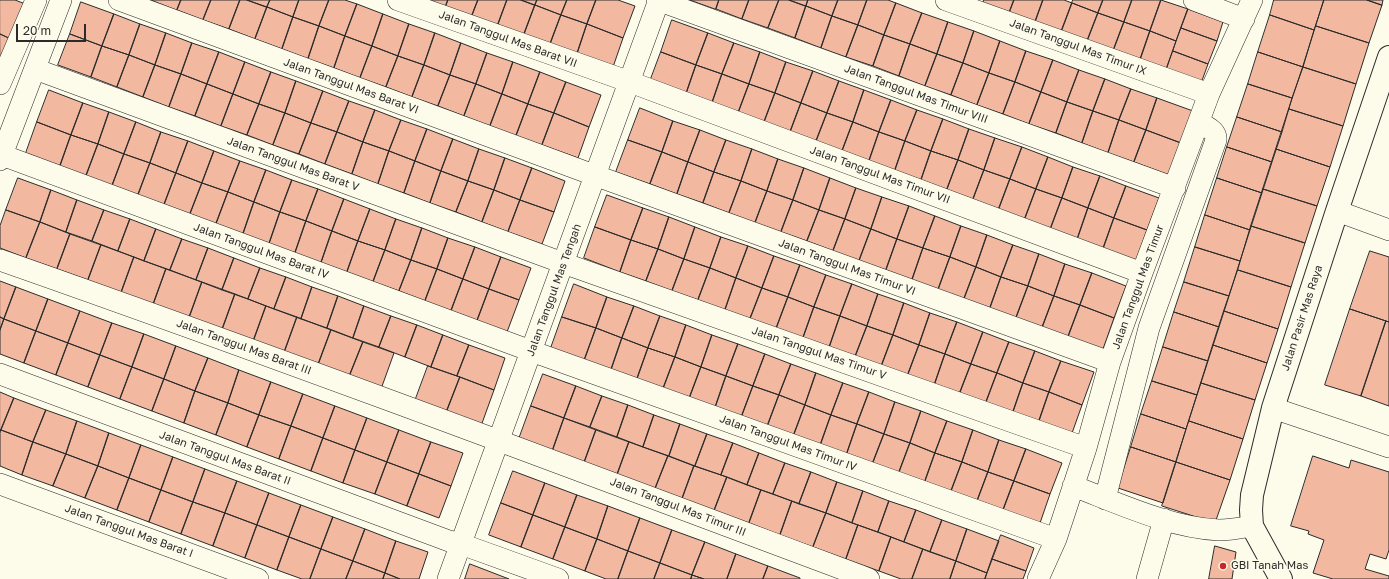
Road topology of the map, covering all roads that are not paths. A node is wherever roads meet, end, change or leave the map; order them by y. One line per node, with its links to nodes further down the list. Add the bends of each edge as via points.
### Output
1 (36, 0): 12 (street)
2 (61, 0): 10 (street)
3 (119, 0): 16 (street, Jalan Tanggul Mas Barat VI)
4 (398, 0): 11 (street, Jalan Tanggul Mas Barat VII)
5 (655, 0): 11 (street, Jalan Tanggul Mas Tengah); 17 (street, Jalan Tanggul Mas Timur VIII)
6 (946, 0): 13 (street, Jalan Tanggul Mas Timur IX)
7 (1194, 0): 8 (street)
8 (1248, 9): 13 (street, Jalan Tanggul Mas Timur)
9 (1389, 57): 18 (street, Jalan Pasir Mas Raya)
10 (35, 69): 15 (street); 21 (street, Jalan Tanggul Mas Barat V)
11 (623, 80): 16 (street, Jalan Tanggul Mas Tengah); 22 (street, Jalan Tanggul Mas Timur VII)
12 (0, 84)
13 (1209, 94): 14 (street, Jalan Tanggul Mas Timur)
14 (1199, 122): 17 (street, Jalan Tanggul Mas Timur); 24 (street, via 1214,132 1216,140)
15 (1, 158): 25 (street, Jalan Tanggul Mas Barat IV)
16 (589, 173): 21 (street, Jalan Tanggul Mas Tengah); 26 (street, Jalan Tanggul Mas Timur VI)
17 (1175, 188): 22 (street, Jalan Tanggul Mas Timur)
18 (1337, 211): 19 (street); 28 (street, Jalan Pasir Mas Raya)
19 (1389, 230)
20 (0, 260): 29 (street, Jalan Tanggul Mas Barat III)
21 (557, 261): 25 (street, Jalan Tanggul Mas Tengah); 31 (street, Jalan Tanggul Mas Timur V)
22 (1142, 273): 23 (street, Jalan Tanggul Mas Timur)
23 (1125, 320): 24 (street); 26 (street, Jalan Tanggul Mas Timur)
24 (1149, 328): 34 (street)
25 (525, 349): 29 (street, Jalan Tanggul Mas Tengah); 37 (street, Jalan Tanggul Mas Timur IV)
26 (1110, 362): 31 (street, Jalan Tanggul Mas Timur)
27 (0, 374): 38 (street, Jalan Tanggul Mas Barat II)
28 (1273, 408): 30 (street); 36 (street, Jalan Pasir Mas Raya, via 1252,495)
29 (493, 438): 38 (street, Jalan Tanggul Mas Tengah); 43 (street, Jalan Tanggul Mas Timur III)
30 (1389, 447)
31 (1086, 448): 33 (street, Jalan Tanggul Mas Timur)
32 (0, 484): 39 (street, Jalan Tanggul Mas Barat I)
33 (1073, 486): 34 (street); 37 (street, Jalan Tanggul Mas Timur)
34 (1105, 499): 35 (street)
35 (1164, 519): 36 (street, via 1219,530); 45 (street)
36 (1252, 526): 46 (street, Jalan Pasir Mas Raya)
37 (1056, 539): 44 (street, Jalan Tanggul Mas Timur)
38 (455, 542): 40 (street, Jalan Tanggul Mas Tengah); 41 (street, Jalan Tanggul Mas Tengah); 42 (street, Jalan Tanggul Mas Barat II)
39 (258, 579)
40 (435, 579)
41 (448, 579)
42 (558, 579)
43 (869, 579)
44 (1038, 579)
45 (1147, 579)
46 (1281, 579)

